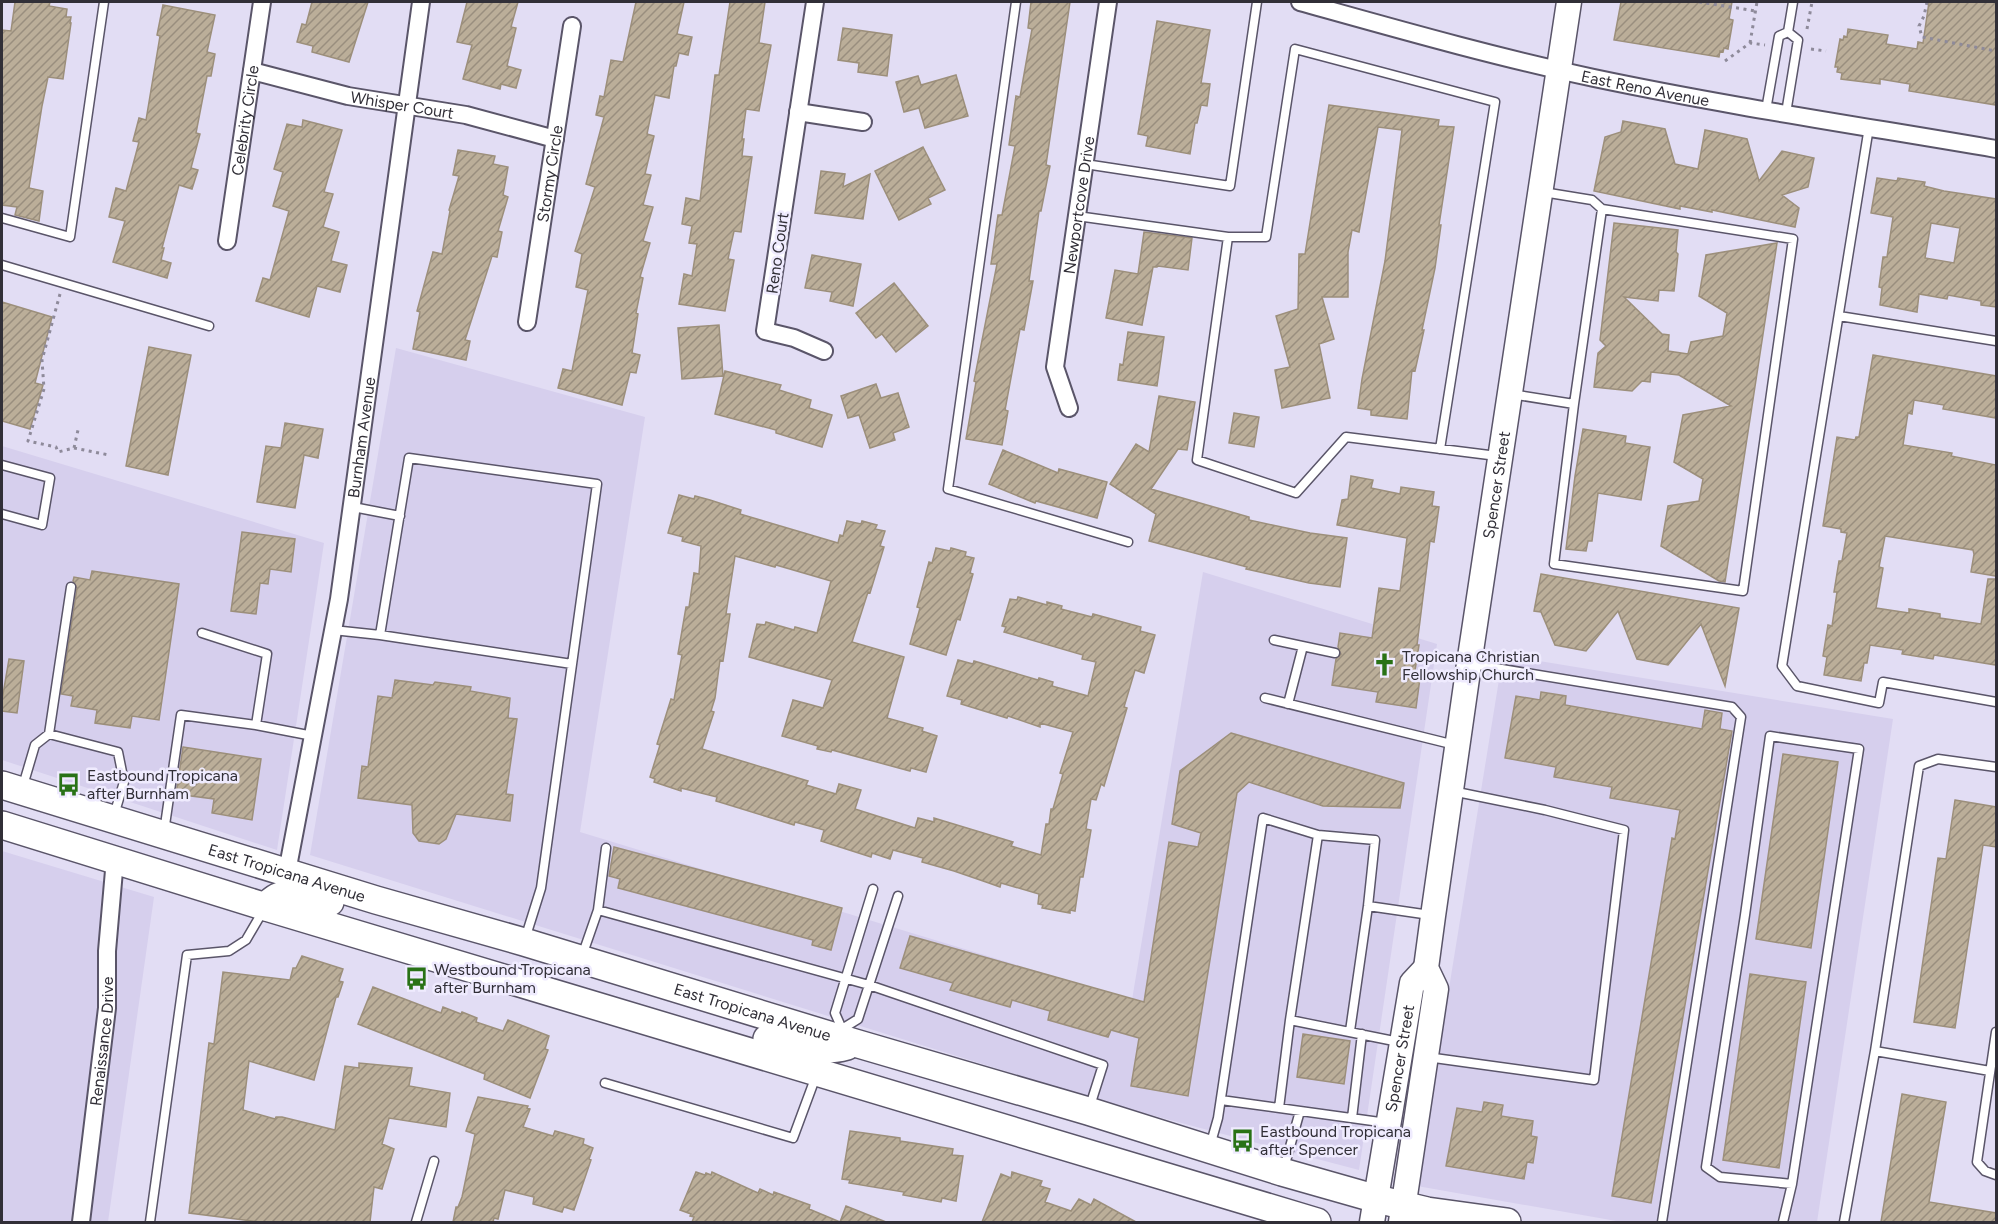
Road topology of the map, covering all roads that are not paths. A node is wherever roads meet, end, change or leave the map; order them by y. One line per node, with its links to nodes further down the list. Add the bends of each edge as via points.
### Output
1 (104, 2): 27 (lane, via 70,237)
2 (262, 2): 14 (street, Celebrity Circle)
3 (422, 2): 15 (street, Burnham Avenue)
4 (815, 2): 17 (street, Reno Court)
5 (1016, 2): 45 (lane, via 948,489)
6 (1108, 2): 23 (street, Newportcove Drive)
7 (1257, 2): 23 (lane, via 1230,186)
8 (1569, 2): 13 (street, Spencer Street)
9 (1793, 2): 12 (lane)
10 (1310, 3): 13 (street, East Reno Avenue)
11 (572, 26): 21 (street, Stormy Circle)
12 (1788, 32): 16 (lane, via 1779,36 1776,46); 18 (lane, via 1798,40)
13 (1560, 70): 16 (street, East Reno Avenue); 24 (street, Spencer Street)
14 (252, 71): 15 (street, Whisper Court, via 348,96); 29 (street, Celebrity Circle)
15 (407, 106): 21 (street, Whisper Court, via 466,115); 42 (street, Burnham Avenue)
16 (1766, 110): 18 (street, East Reno Avenue)
17 (798, 112): 19 (street); 35 (street, Reno Court, via 765,331)
18 (1786, 113): 20 (street, East Reno Avenue)
19 (862, 122)
20 (1869, 127): 22 (street, East Reno Avenue); 31 (lane)
21 (555, 138): 32 (street, Stormy Circle)
22 (1996, 148)
23 (1084, 164): 26 (street, Newportcove Drive)
24 (1539, 191): 25 (lane, via 1592,200); 36 (street, Spencer Street)
25 (1602, 209): 37 (lane); 37 (lane, via 1793,239 1743,591 1554,564)
26 (1077, 216): 28 (lane); 38 (street, Newportcove Drive, via 1055,367)
27 (2, 218)
28 (1228, 237): 39 (lane, via 1197,460 1296,493 1346,437); 39 (lane, via 1266,237 1295,49 1495,102)
29 (227, 241)
30 (2, 265): 33 (lane)
31 (1839, 316): 34 (lane); 56 (lane, via 1782,666 1797,686 1879,703 1882,682)
32 (527, 322)
33 (209, 326)
34 (1996, 341)
35 (824, 351)
36 (1510, 394): 37 (lane); 40 (street, Spencer Street)
37 (1574, 404)
38 (1070, 408)
39 (1440, 449): 40 (lane)
40 (1501, 457): 54 (street, Spencer Street)
41 (2, 465): 43 (lane, via 50,478 42,525)
42 (353, 507): 44 (lane); 47 (street, Burnham Avenue)
43 (2, 514)
44 (400, 516): 49 (lane); 53 (lane, via 409,458 597,484)
45 (1128, 542)
46 (71, 588): 59 (lane)
47 (333, 630): 49 (lane); 60 (street, Burnham Avenue)
48 (202, 633): 58 (lane, via 267,654)
49 (380, 635): 53 (lane)
50 (1274, 640): 51 (lane)
51 (1303, 646): 52 (lane); 57 (lane)
52 (1335, 653)
53 (572, 664): 80 (lane, via 541,888)
54 (1469, 664): 61 (street, Spencer Street); 116 (lane, via 1732,707 1741,717)
55 (1265, 698): 57 (lane)
56 (1996, 702)
57 (1288, 704): 61 (lane)
58 (256, 725): 60 (lane); 67 (lane, via 181,715)
59 (49, 734): 63 (lane, via 35,745); 65 (lane, via 118,752 124,782)
60 (313, 736): 71 (street, Burnham Avenue)
61 (1458, 746): 64 (street, Spencer Street)
62 (1996, 767): 92 (lane, via 1938,759 1919,766)
63 (11, 788): 65 (main road, East Tropicana Avenue)
64 (1451, 791): 79 (street, Spencer Street); 93 (lane, via 1624,830 1594,1080)
65 (113, 819): 67 (main road, East Tropicana Avenue)
66 (2, 825): 70 (main road)
67 (164, 833): 71 (main road, East Tropicana Avenue)
68 (1318, 835): 76 (lane, via 1375,840); 85 (lane); 98 (lane, via 1263,818)
69 (606, 849): 78 (lane)
70 (115, 859): 72 (main road); 111 (street, Renaissance Drive, via 107,951 107,1008)
71 (287, 872): 72 (main road, via 282,880 272,884 219,870); 75 (main road, East Tropicana Avenue)
72 (188, 882): 77 (main road)
73 (873, 889): 83 (lane)
74 (898, 896): 84 (lane)
75 (376, 900): 77 (main road, via 344,906 306,894 286,894 273,898); 80 (main road, East Tropicana Avenue)
76 (1368, 906): 79 (lane); 87 (lane)
77 (266, 907): 86 (main road); 112 (lane, via 246,940 229,951 187,955)
78 (598, 910): 81 (lane); 83 (lane)
79 (1433, 916): 82 (street, Spencer Street)
80 (524, 942): 81 (main road, East Tropicana Avenue)
81 (581, 959): 90 (main road, East Tropicana Avenue)
82 (1426, 968): 91 (street, Spencer Street, via 1412,983); 93 (street, Spencer Street, via 1436,989)
83 (844, 978): 84 (lane); 90 (lane, via 835,1012)
84 (869, 985): 90 (lane, via 858,1019); 101 (lane, via 1103,1065)
85 (1290, 1020): 87 (lane); 99 (lane)
86 (662, 1025): 90 (main road, via 719,1027 823,1050 836,1049); 95 (main road)
87 (1350, 1031): 89 (lane)
88 (1996, 1032): 94 (lane)
89 (1362, 1034): 91 (lane); 102 (lane)
90 (845, 1037): 96 (main road, East Tropicana Avenue)
91 (1402, 1043): 103 (street, Spencer Street)
92 (1875, 1051): 94 (lane); 118 (lane)
93 (1426, 1057): 110 (street, Spencer Street)
94 (1990, 1071): 107 (lane, via 1977,1162)
95 (817, 1072): 96 (main road, via 832,1065 849,1064 916,1077); 97 (lane, via 794,1138); 114 (main road)
96 (975, 1079): 101 (main road, East Tropicana Avenue)
97 (605, 1083)
98 (1221, 1100): 99 (lane); 104 (lane)
99 (1279, 1108): 100 (lane)
100 (1300, 1110): 102 (lane); 106 (lane)
101 (1088, 1111): 104 (main road, East Tropicana Avenue)
102 (1352, 1118): 103 (lane)
103 (1389, 1123): 109 (street, Spencer Street)
104 (1209, 1149): 106 (main road, East Tropicana Avenue)
105 (434, 1161): 113 (lane)
106 (1282, 1172): 109 (main road, East Tropicana Avenue)
107 (1996, 1175)
108 (1792, 1184): 108 (lane, via 1859,749 1770,736 1706,1167 1720,1177); 117 (lane)
109 (1374, 1211): 110 (main road, East Tropicana Avenue)
110 (1402, 1214): 115 (main road, East Tropicana Avenue)
111 (81, 1222)
112 (150, 1222)
113 (416, 1222)
114 (1317, 1222)
115 (1507, 1222)
116 (1662, 1222)
117 (1783, 1222)
118 (1844, 1222)

